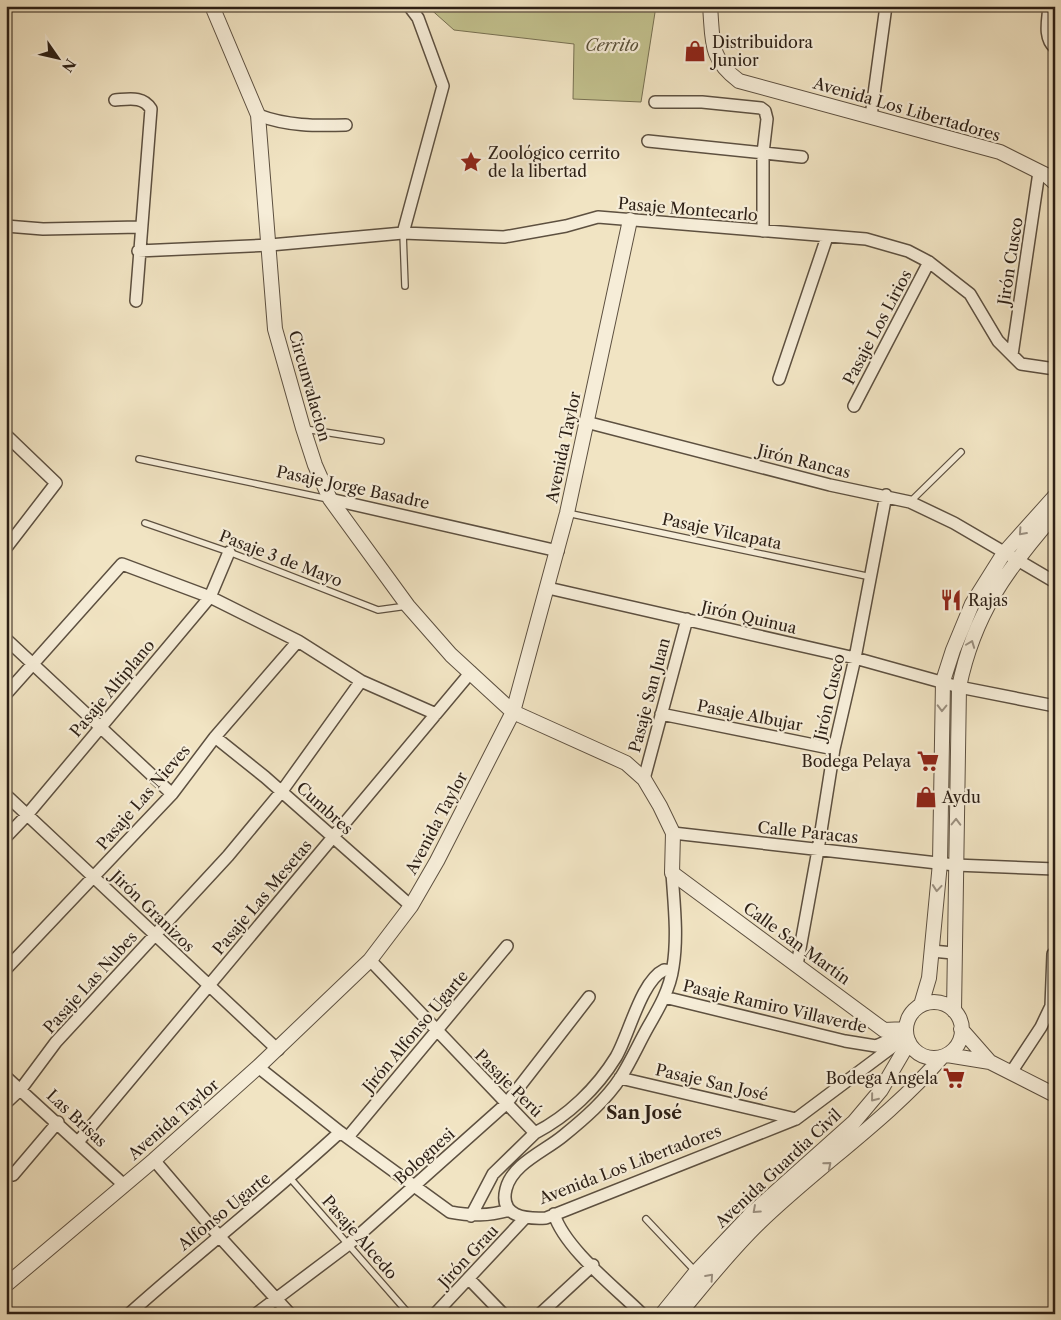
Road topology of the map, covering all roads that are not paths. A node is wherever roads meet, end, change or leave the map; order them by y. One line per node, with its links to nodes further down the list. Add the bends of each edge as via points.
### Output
1 (212, 6): 9 (street, Circunvalacion)
2 (409, 6): 21 (street, via 418,18 443,86)
3 (710, 6): 10 (street, Avenida Los Libertadores, via 717,60 739,81)
4 (886, 6): 10 (street)
5 (1050, 6): 6 (street, via 1047,28)
6 (1053, 46)
7 (115, 100): 19 (street, via 138,99 147,102 151,109)
8 (656, 102): 13 (street, via 702,102 761,108 767,119)
9 (258, 115): 11 (street, via 278,123 299,126); 23 (street, Circunvalacion)
10 (871, 116): 15 (street, Avenida Los Libertadores, via 1000,152)
11 (346, 125)
12 (648, 141): 13 (street)
13 (764, 153): 14 (street); 20 (street)
14 (802, 157)
15 (1040, 172): 16 (street, Avenida Los Libertadores); 28 (street, Jirón Cusco)
16 (1055, 183)
17 (630, 220): 20 (street, Pasaje Montecarlo); 21 (street, Pasaje Montecarlo, via 598,217 504,237); 32 (street, Avenida Taylor)
18 (6, 226): 19 (street, via 43,229)
19 (140, 227): 24 (street)
20 (763, 231): 22 (street, Pasaje Montecarlo)
21 (402, 233): 23 (street, Pasaje Montecarlo); 26 (lane)
22 (827, 236): 25 (street, Pasaje Montecarlo, via 866,240 908,251); 30 (street)
23 (270, 245): 24 (street, Pasaje Montecarlo); 33 (street, Circunvalacion, via 276,329)
24 (138, 251): 27 (street)
25 (929, 262): 28 (street, Pasaje Montecarlo, via 970,294 998,341); 31 (street, Pasaje Los Lirios)
26 (405, 286)
27 (136, 301)
28 (1012, 355): 29 (street, Pasaje Montecarlo, via 1021,364)
29 (1055, 369)
30 (778, 380)
31 (854, 406)
32 (586, 422): 38 (street, Jirón Rancas, via 830,485); 42 (street, Avenida Taylor)
33 (303, 428): 35 (lane); 40 (street, Circunvalacion)
34 (6, 435): 45 (street, via 56,483)
35 (381, 441)
36 (961, 452): 41 (lane)
37 (140, 459): 40 (lane, Pasaje Jorge Basadre)
38 (886, 495): 41 (street, Jirón Rancas); 49 (street, Jirón Cusco)
39 (1055, 496): 48 (street, one-way to 48)
40 (330, 499): 46 (street, Pasaje Jorge Basadre); 53 (street, Circunvalacion)
41 (910, 502): 48 (street, Jirón Rancas)
42 (567, 513): 46 (street, Avenida Taylor); 49 (lane, Pasaje Vilcapata)
43 (1055, 514): 48 (street)
44 (145, 523): 47 (lane, Pasaje 3 de Mayo)
45 (6, 548)
46 (558, 551): 51 (street, Avenida Taylor)
47 (229, 552): 52 (street, Pasaje Altiplano); 53 (lane, Pasaje 3 de Mayo, via 378,610)
48 (1010, 556): 50 (street, Jirón Rancas); 61 (street, via 972,604); 62 (street, one-way to 48, via 964,661)
49 (871, 577): 57 (street, Jirón Cusco)
50 (1055, 582)
51 (548, 588): 54 (street, Jirón Quinua); 65 (street, Avenida Taylor)
52 (210, 597): 56 (street); 58 (street, via 122,564); 68 (street, Pasaje Altiplano)
53 (408, 606): 59 (street, Circunvalacion)
54 (687, 619): 57 (street, Jirón Quinua); 67 (street, Pasaje San Juan)
55 (6, 639): 58 (street)
56 (298, 641): 60 (street); 69 (street, Pasaje Las Nieves)
57 (855, 658): 61 (street, Jirón Quinua); 70 (street, Jirón Cusco)
58 (32, 663): 63 (street); 68 (street)
59 (471, 672): 65 (street, Circunvalacion); 66 (street, Pasaje Las Mesetas)
60 (361, 680): 66 (street); 72 (street, Pasaje Las Nubes)
61 (943, 681): 62 (street, Jirón Quinua); 80 (street, one-way to 80)
62 (959, 686): 64 (street); 81 (street, one-way to 62)
63 (6, 694)
64 (1055, 706)
65 (513, 712): 71 (street, Circunvalacion, via 626,763); 85 (street, Avenida Taylor)
66 (436, 714): 78 (street, Pasaje Las Mesetas)
67 (661, 714): 70 (street, Pasaje Albujar); 71 (street, Pasaje San Juan)
68 (100, 727): 73 (street); 75 (street, Pasaje Altiplano)
69 (215, 737): 72 (street, Cumbres); 73 (street, Pasaje Las Nieves)
70 (834, 749): 79 (street, Jirón Cusco)
71 (644, 779): 76 (street)
72 (282, 791): 78 (street, Cumbres); 86 (street, Pasaje Las Nubes, via 228,856)
73 (172, 794): 84 (street, Pasaje Las Nieves)
74 (6, 795): 75 (street, Jirón Granizos)
75 (28, 815): 77 (street, Pasaje Altiplano); 84 (street, Jirón Granizos)
76 (673, 833): 79 (street, Calle Paracas); 83 (street)
77 (6, 837)
78 (333, 837): 85 (street, Cumbres); 95 (street, Pasaje Las Mesetas)
79 (818, 850): 80 (street, Calle Paracas); 93 (street, Jirón Cusco)
80 (940, 863): 81 (street, Calle Paracas); 88 (street, one-way to 88)
81 (955, 865): 82 (street, Calle Paracas); 89 (street)
82 (1055, 869)
83 (672, 873): 93 (street, Calle San Martín); 94 (street, via 675,918)
84 (94, 876): 86 (street, Jirón Granizos); 92 (street, Pasaje Las Nieves)
85 (411, 906): 91 (street, Avenida Taylor)
86 (154, 934): 95 (street, Jirón Granizos); 110 (street, Pasaje Las Nubes, via 56,1042)
87 (507, 946): 101 (street, Jirón Alfonso Ugarte)
88 (932, 951): 89 (street); 98 (street, via 930,978)
89 (953, 953): 99 (street)
90 (1053, 954): 107 (street, via 1051,1006)
91 (370, 960): 101 (street, Pasaje Perú); 103 (street, Avenida Taylor)
92 (8, 962)
93 (797, 965): 102 (street, Calle San Martín, via 884,1030)
94 (672, 971): 97 (street); 116 (street, Pasaje Perú, via 664,970 651,981 616,1056 598,1081 563,1118)
95 (208, 986): 103 (street, Jirón Granizos); 118 (street, Pasaje Las Mesetas)
96 (589, 996): 113 (street, Bolognesi)
97 (664, 997): 102 (street, Pasaje Ramiro Villaverde, via 876,1046); 109 (street)
98 (921, 1006): 99 (street, via 938,1003); 102 (street, via 910,1016)
99 (954, 1011): 100 (street)
100 (961, 1029): 104 (street, via 958,1044); 105 (street)
101 (436, 1031): 113 (street, Pasaje Perú); 117 (street, Jirón Alfonso Ugarte)
102 (907, 1035): 104 (street, via 919,1054 934,1058); 114 (street, Avenida Los Libertadores); 132 (street, Avenida Guardia Civil, one-way to 132, via 881,1090 854,1122 751,1214)
103 (278, 1050): 106 (street, Avenida Taylor)
104 (944, 1056): 105 (street); 145 (street, Avenida Guardia Civil, one-way to 104, via 759,1223 866,1133)
105 (990, 1062): 107 (street)
106 (258, 1067): 117 (street); 119 (street, Avenida Taylor)
107 (1012, 1071): 111 (street)
108 (6, 1077): 110 (street, Las Brisas)
109 (620, 1078): 114 (street, Pasaje San José); 124 (street, via 590,1114 520,1167 506,1190 505,1201)
110 (21, 1088): 112 (street, Pasaje Las Nubes); 115 (street, Las Brisas)
111 (1054, 1094)
112 (6, 1103)
113 (506, 1104): 116 (street, Pasaje Perú); 123 (street, Bolognesi)
114 (796, 1119): 125 (street, Avenida Los Libertadores)
115 (58, 1122): 118 (street, Las Brisas); 120 (street)
116 (535, 1133): 126 (street, via 493,1174)
117 (344, 1135): 121 (street, Alfonso Ugarte); 123 (street)
118 (78, 1142): 122 (street, Las Brisas)
119 (154, 1160): 122 (street, Avenida Taylor); 129 (street)
120 (13, 1176)
121 (290, 1178): 129 (street, Alfonso Ugarte); 130 (lane, Pasaje Alcedo)
122 (124, 1185): 134 (street, Avenida Taylor)
123 (414, 1187): 126 (street, via 450,1212); 130 (street, Bolognesi)
124 (510, 1210): 126 (street); 127 (street, Avenida Los Libertadores)
125 (554, 1214): 127 (street, Avenida Los Libertadores, via 546,1218); 131 (street, via 568,1242)
126 (472, 1216)
127 (524, 1219): 133 (street, Jirón Grau)
128 (646, 1219): 132 (lane)
129 (218, 1235): 135 (street); 137 (street, Alfonso Ugarte)
130 (349, 1244): 135 (street, Bolognesi); 140 (lane, Pasaje Alcedo)
131 (593, 1265): 142 (street); 143 (street)
132 (696, 1272): 144 (street, Avenida Guardia Civil)
133 (470, 1280): 136 (street, Jirón Grau); 141 (street)
134 (6, 1285)
135 (278, 1298): 138 (street, Bolognesi); 139 (street)
136 (435, 1313)
137 (128, 1314)
138 (256, 1314)
139 (290, 1314)
140 (409, 1314)
141 (503, 1314)
142 (540, 1314)
143 (642, 1314)
144 (662, 1314)
145 (679, 1314)

